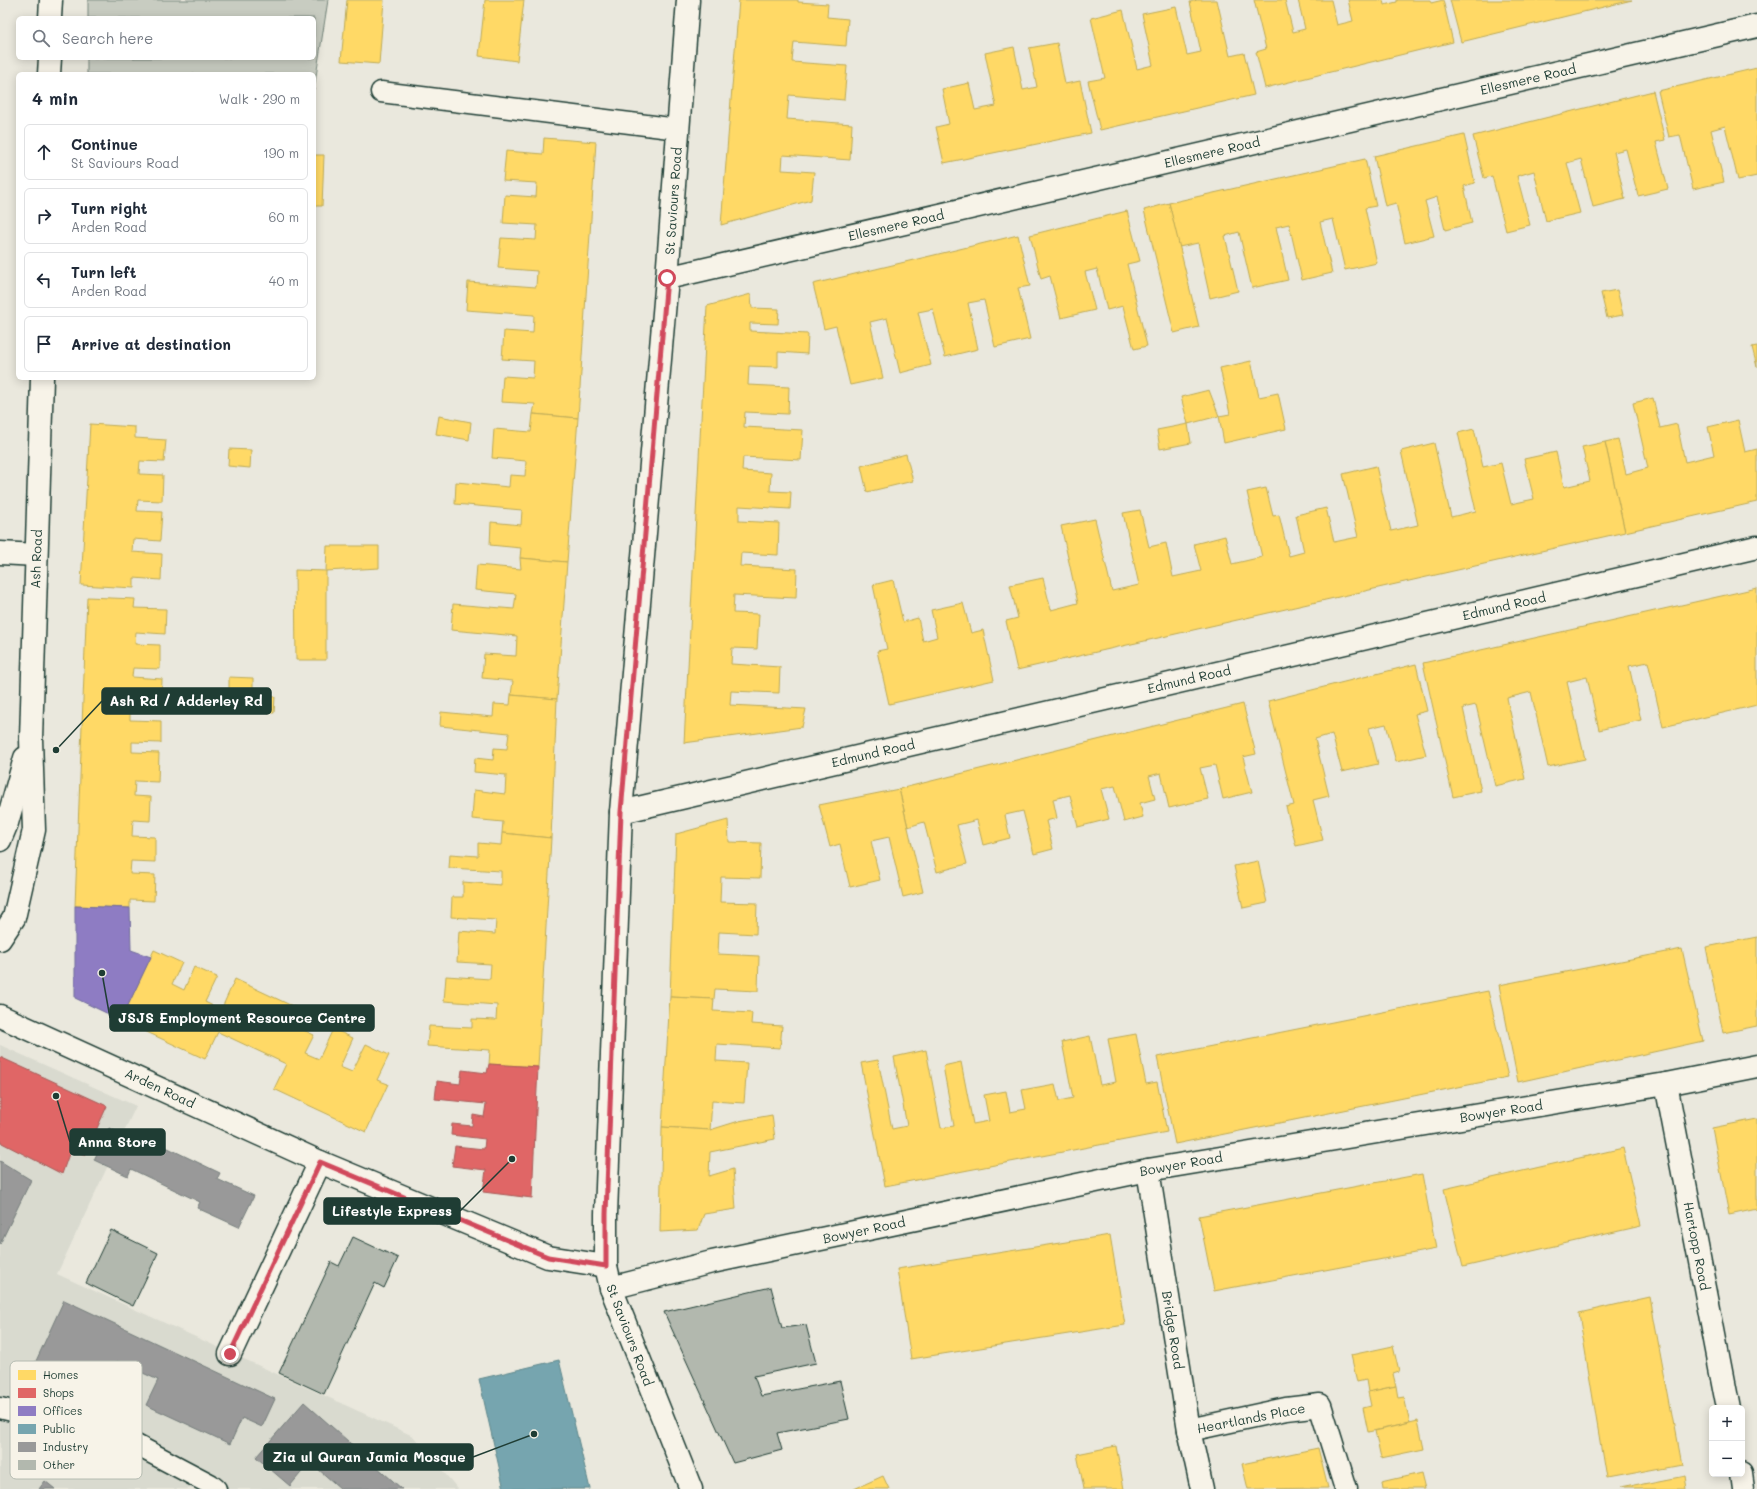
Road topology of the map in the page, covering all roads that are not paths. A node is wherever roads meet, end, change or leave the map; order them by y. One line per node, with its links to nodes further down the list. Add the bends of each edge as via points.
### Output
1 (51, 0): 3 (street)
2 (688, 0): 8 (street, St Saviours Road)
3 (50, 16)
4 (1757, 26): 9 (street, Ellesmere Road)
5 (50, 60): 6 (street)
6 (49, 72)
7 (381, 92): 8 (lane)
8 (678, 129): 9 (street, St Saviours Road)
9 (667, 278): 15 (street, St Saviours Road)
10 (42, 380): 13 (street, Ash Road)
11 (1757, 547): 15 (street, Edmund Road)
12 (0, 553): 13 (street)
13 (36, 555): 14 (street, Ash Road)
14 (31, 739): 16 (street, Ash Road); 17 (street, Ash Road, via 34,830 14,918)
15 (621, 812): 23 (street, St Saviours Road)
16 (0, 840)
17 (0, 940)
18 (0, 1016): 21 (street, Arden Road)
19 (1757, 1066): 20 (street, Bowyer Road)
20 (1666, 1084): 22 (street, Bowyer Road); 26 (street, Hartopp Road)
21 (320, 1162): 23 (street, Arden Road, via 548,1257); 25 (street)
22 (1148, 1170): 24 (street, Bowyer Road, via 712,1262); 29 (street, Bridge Road)
23 (606, 1266): 24 (street, St Saviours Road)
24 (611, 1288): 33 (street, St Saviours Road)
25 (230, 1354)
26 (1727, 1405)
27 (0, 1408): 28 (lane)
28 (10, 1410)
29 (1189, 1430): 34 (street, Bridge Road); 35 (street, Heartlands Place, via 1286,1409 1320,1405)
30 (142, 1448): 32 (lane)
31 (1741, 1477): 36 (street)
32 (216, 1489)
33 (691, 1489)
34 (1202, 1489)
35 (1346, 1489)
36 (1743, 1489)

